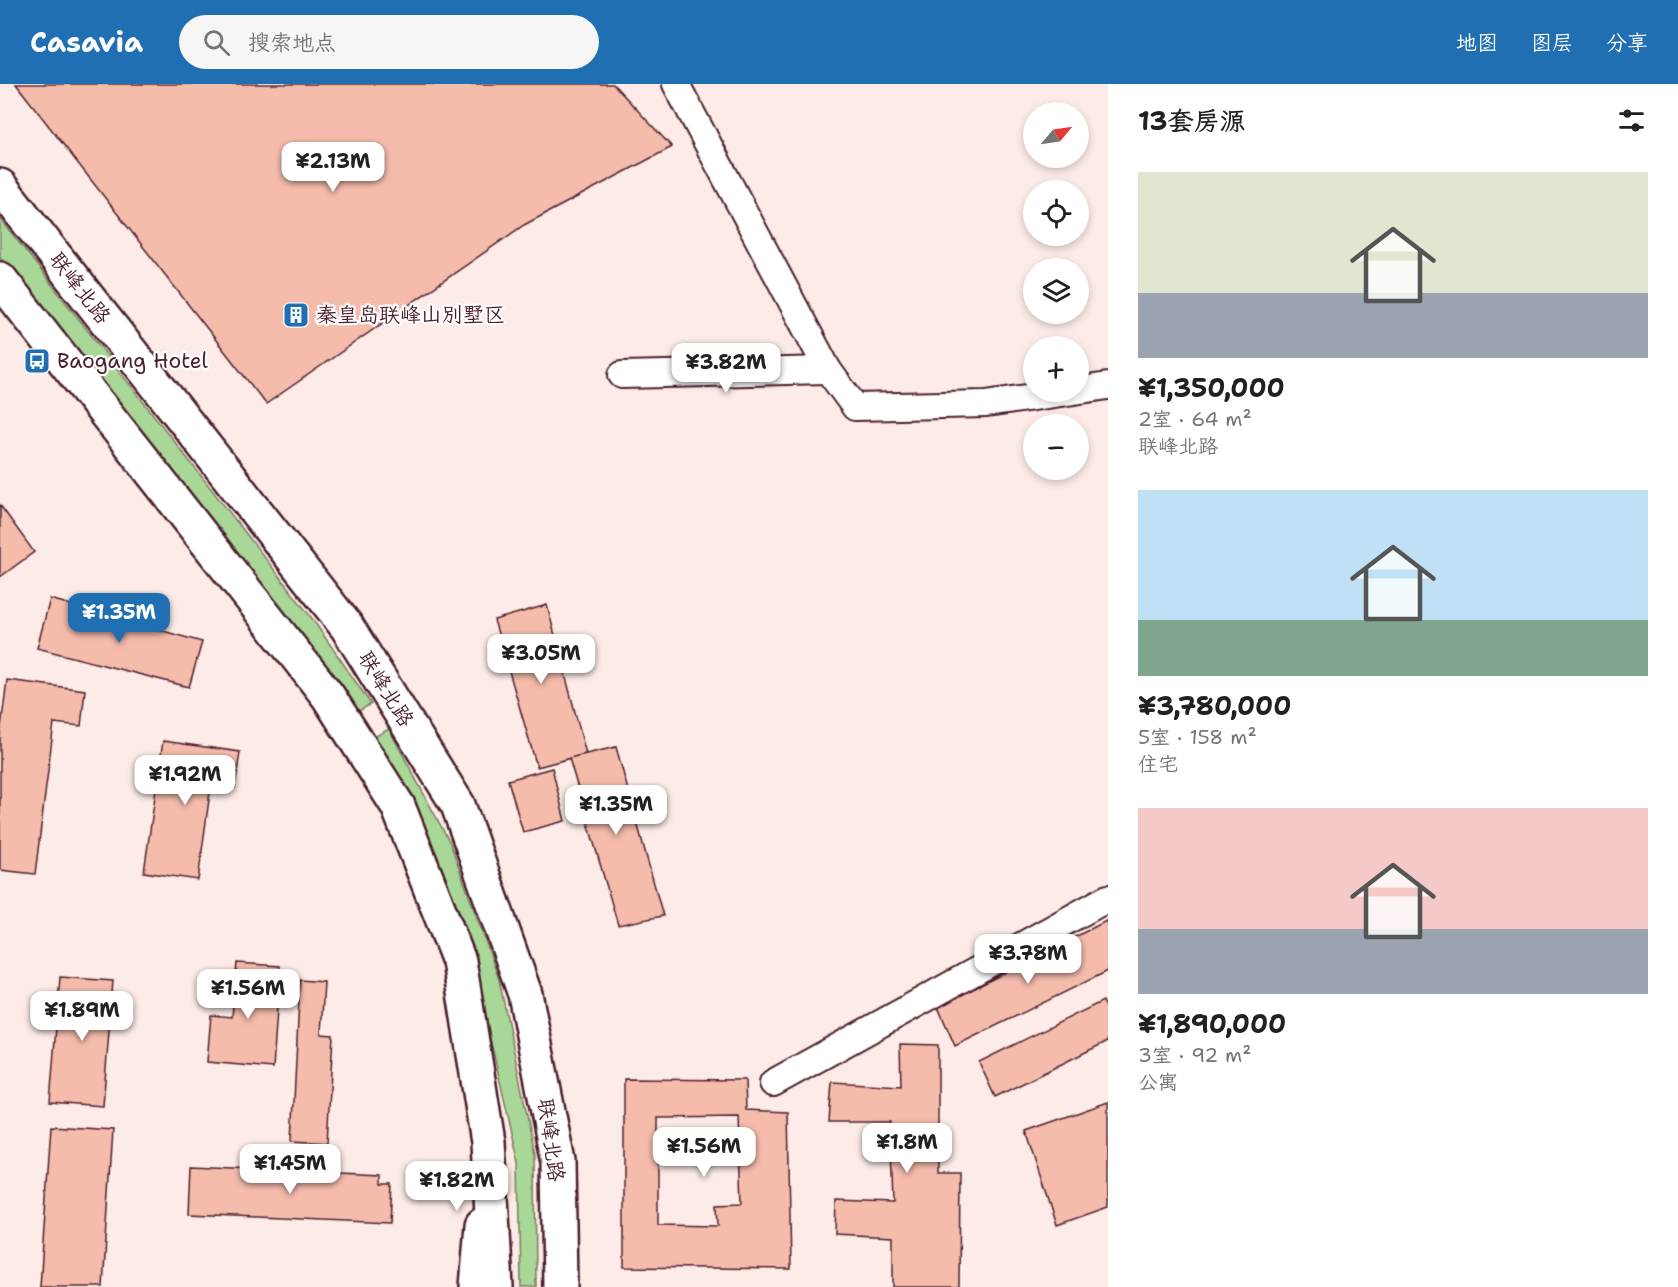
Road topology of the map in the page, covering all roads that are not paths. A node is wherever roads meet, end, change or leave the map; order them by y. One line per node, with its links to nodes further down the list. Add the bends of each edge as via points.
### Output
1 (676, 84): 4 (street)
2 (0, 186): 10 (main road, 联峰北路, via 347,627 458,805 525,994)
3 (0, 279): 9 (main road, via 328,696 398,806 459,961)
4 (828, 370): 5 (street); 6 (street, via 855,408 986,404)
5 (622, 375)
6 (1108, 386)
7 (1108, 898): 8 (street)
8 (773, 1083)
9 (488, 1142): 11 (main road); 12 (main road)
10 (558, 1162): 13 (main road, 联峰北路); 14 (main road, via 563,1253)
11 (477, 1287)
12 (496, 1287)
13 (560, 1287)
14 (575, 1287)

